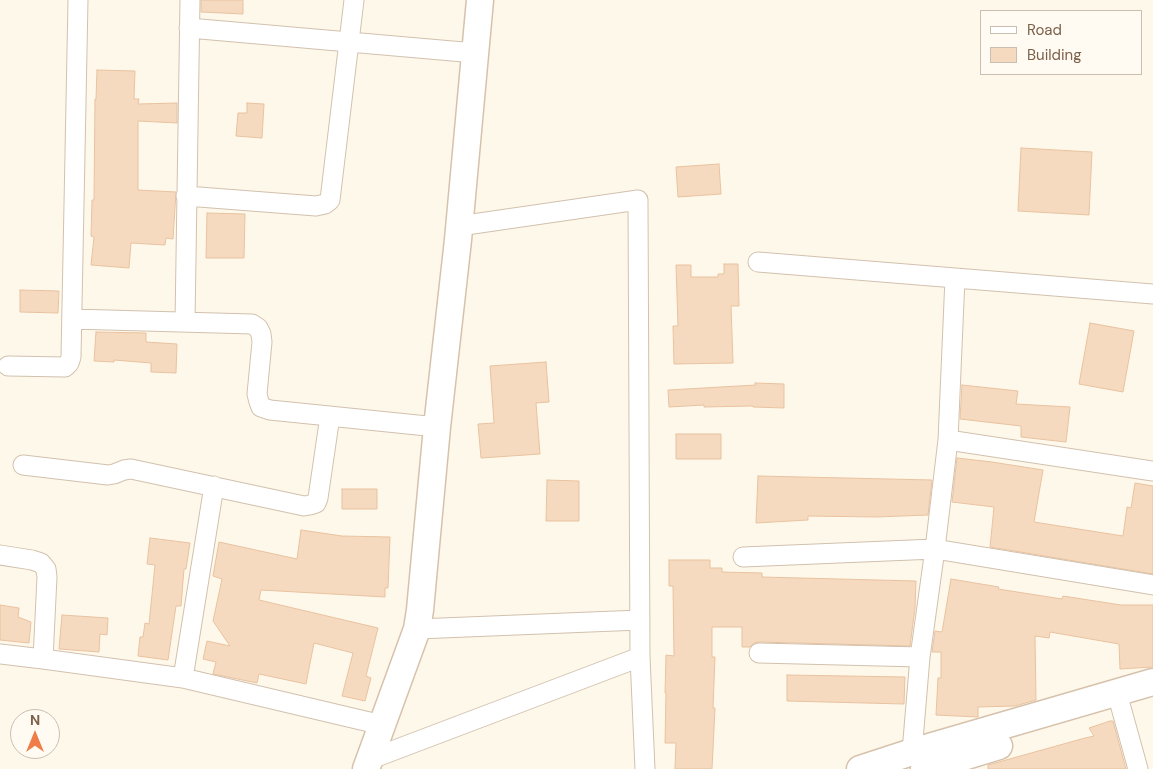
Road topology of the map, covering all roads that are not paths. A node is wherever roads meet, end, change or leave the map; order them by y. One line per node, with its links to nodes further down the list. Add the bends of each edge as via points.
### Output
1 (78, 0): 13 (street)
2 (190, 0): 5 (street)
3 (354, 0): 6 (street)
4 (480, 0): 7 (street)
5 (189, 28): 6 (street); 8 (street)
6 (349, 42): 7 (street); 8 (street, via 330,200 316,206)
7 (475, 53): 9 (street)
8 (186, 196): 14 (street)
9 (459, 226): 17 (street); 26 (street, via 638,200)
10 (758, 262): 11 (street)
11 (955, 278): 12 (street); 18 (street)
12 (1153, 294)
13 (72, 319): 14 (street); 15 (street, via 70,364 65,367)
14 (185, 322): 16 (street, via 252,324 258,328 262,342 257,394 261,407)
15 (8, 366)
16 (330, 416): 17 (street); 21 (street, via 316,503 304,506)
17 (437, 427): 27 (street)
18 (948, 440): 20 (street); 22 (street)
19 (24, 465): 21 (street, via 108,475 131,469)
20 (1153, 471)
21 (214, 486): 33 (street)
22 (935, 549): 24 (street); 25 (street); 31 (street)
23 (0, 556): 32 (street, via 32,560 46,568)
24 (743, 557)
25 (1153, 585)
26 (640, 620): 27 (street); 30 (street)
27 (417, 629): 37 (street)
28 (759, 653): 31 (street)
29 (0, 654): 32 (street)
30 (640, 656): 40 (street); 41 (street)
31 (920, 657): 39 (street)
32 (43, 659): 33 (street)
33 (183, 678): 37 (street)
34 (1153, 682): 36 (street)
35 (1153, 701): 36 (street)
36 (1119, 702): 38 (street); 43 (street)
37 (382, 726): 40 (street)
38 (974, 752): 39 (street)
39 (918, 760): 42 (street)
40 (368, 764)
41 (645, 769)
42 (860, 769)
43 (1138, 769)

